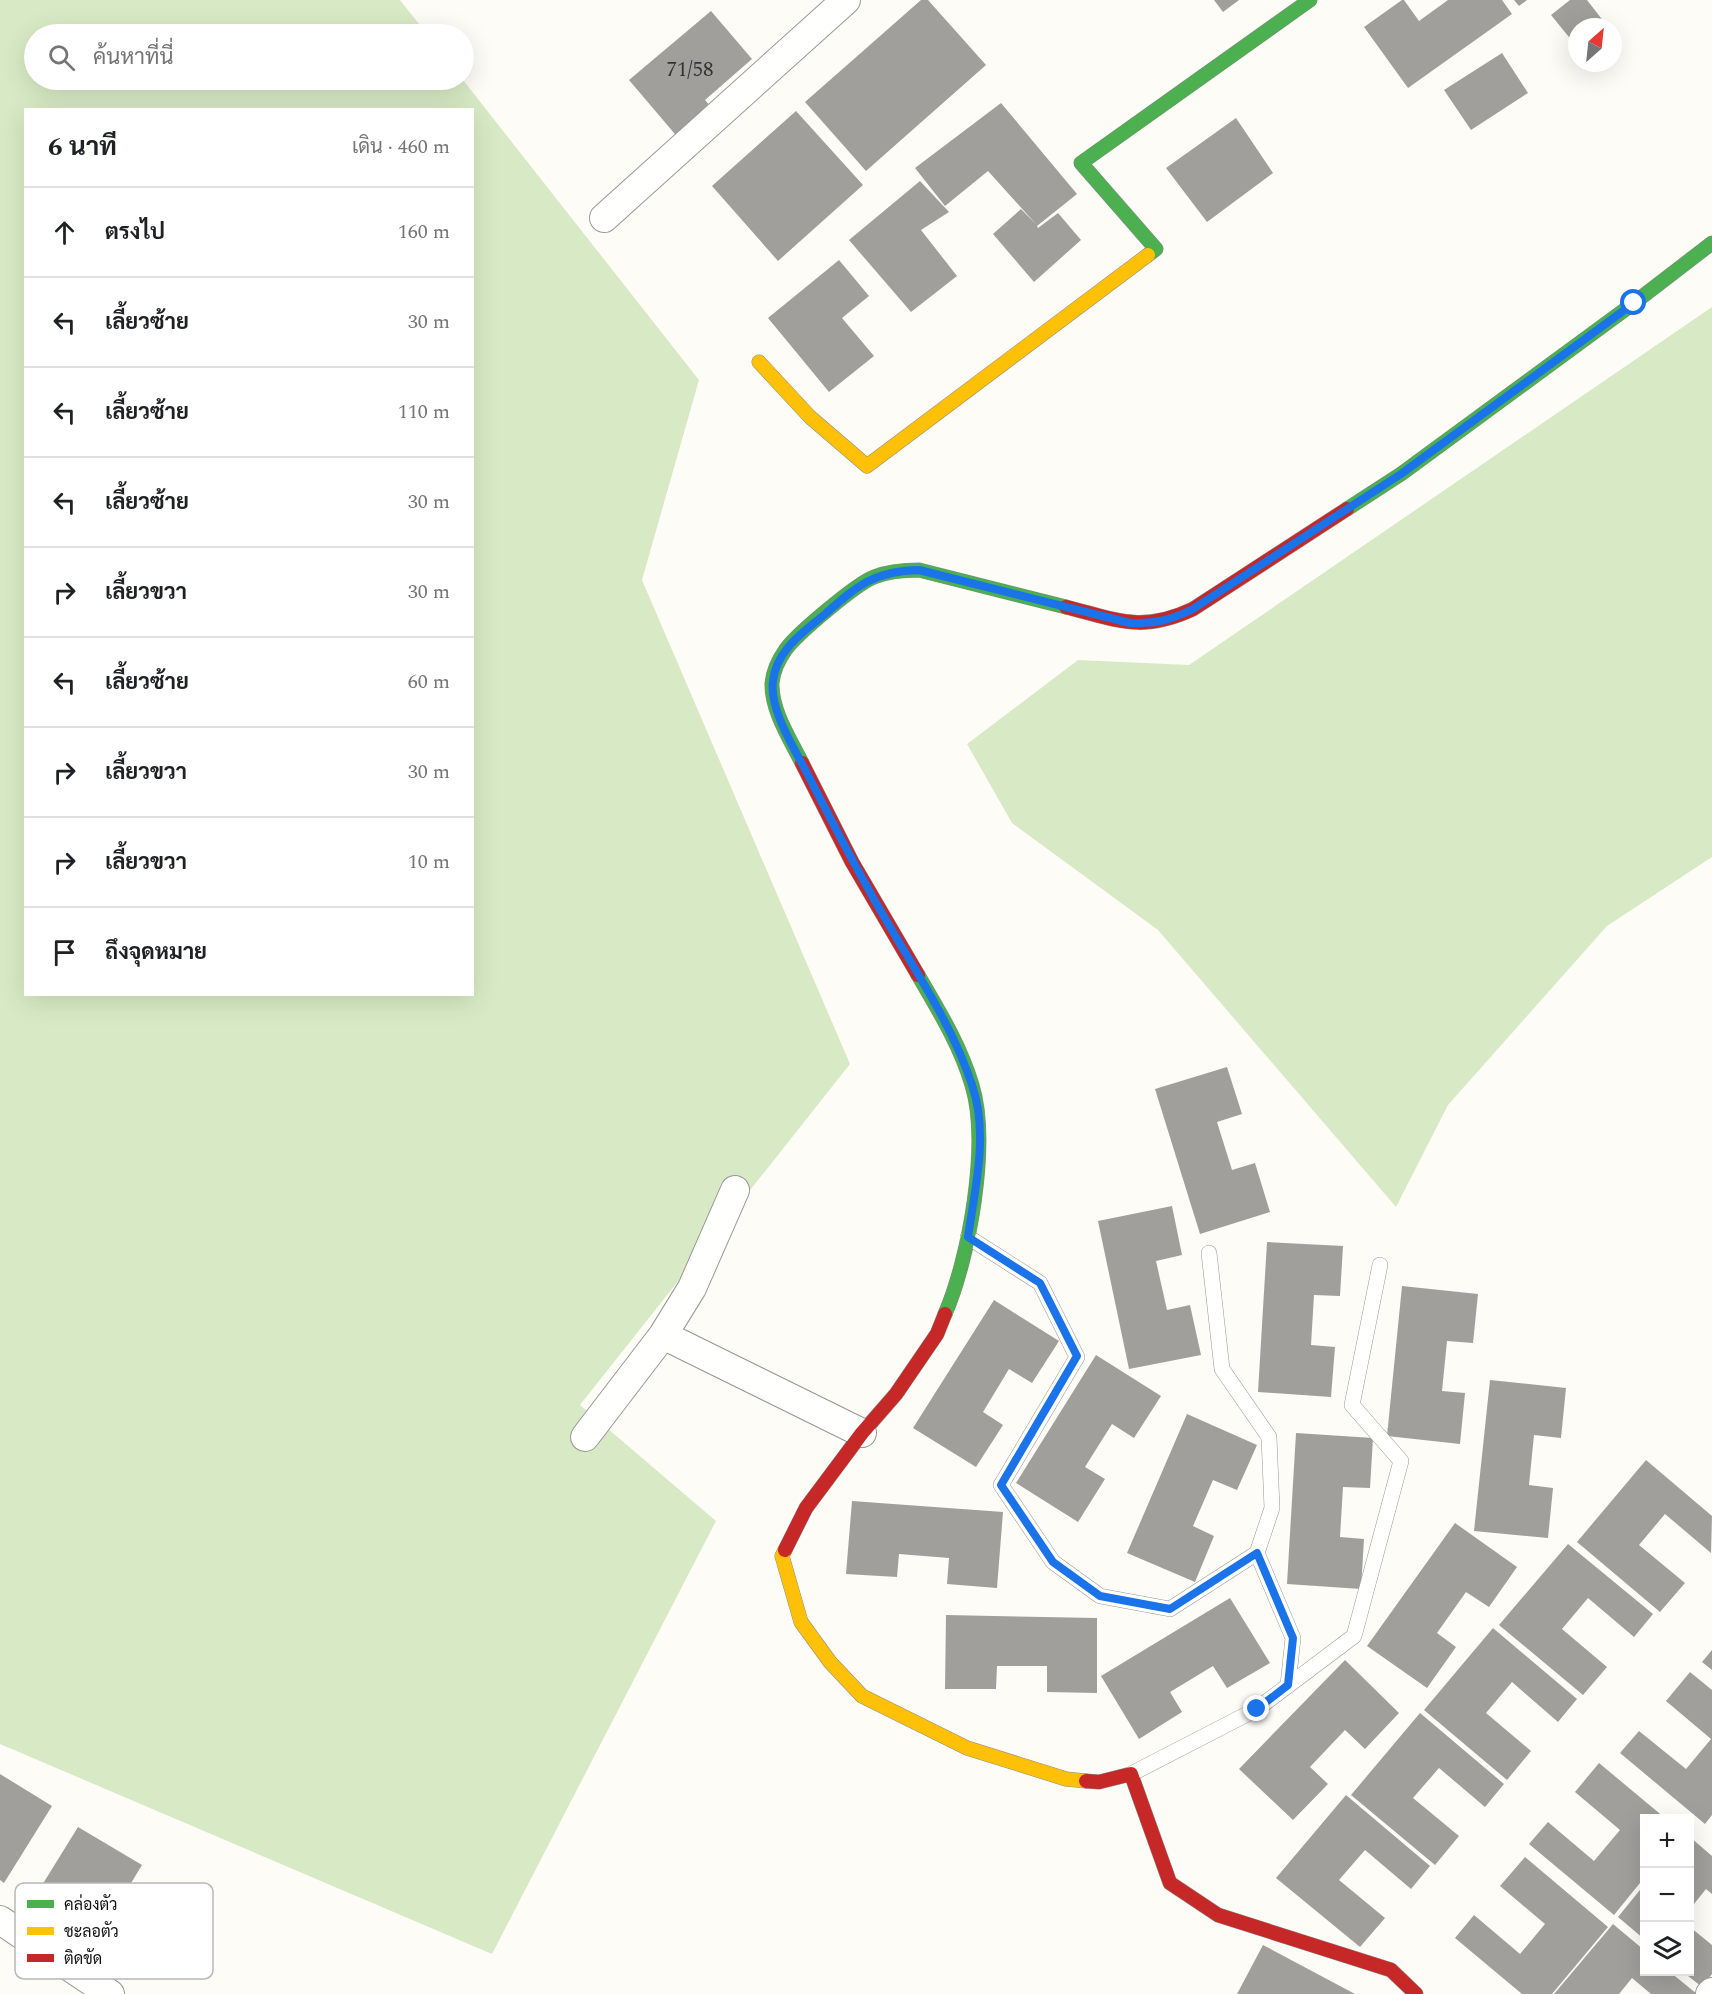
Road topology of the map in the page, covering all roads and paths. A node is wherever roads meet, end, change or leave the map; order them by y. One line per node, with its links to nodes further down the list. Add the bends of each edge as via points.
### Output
1 (846, 0): 3 (street)
2 (1310, 0): 5 (street, via 1082,163 1156,249 867,466 831,439)
3 (604, 218)
4 (1712, 243): 7 (street, via 1401,474 1176,617 1149,624 1130,623 919,570 899,570 873,577 850,592 786,648 772,681 773,701 852,862 953,1034 973,1087 980,1127 979,1163)
5 (759, 362)
6 (735, 1190): 10 (street, via 692,1288)
7 (968, 1237): 11 (street, via 952,1299 937,1334 896,1394); 13 (lane, via 1040,1283 1077,1356 1001,1485 1053,1562 1100,1596 1170,1609)
8 (1209, 1254): 13 (lane, via 1222,1369 1269,1437 1272,1508)
9 (1380, 1265): 14 (lane, via 1352,1405 1401,1461 1354,1636)
10 (663, 1335): 11 (street); 12 (street)
11 (862, 1434): 15 (street, via 806,1508 782,1556 801,1622 831,1662 862,1696 967,1748 1066,1779 1100,1782)
12 (585, 1437)
13 (1257, 1553): 14 (lane, via 1293,1638)
14 (1288, 1685): 15 (lane, via 1257,1709)
15 (1131, 1774): 20 (street, via 1170,1883 1218,1915 1391,1970)
16 (0, 1920): 17 (street)
17 (15, 1930)
18 (88, 1979): 19 (street)
19 (110, 1994)
20 (1416, 1994)

